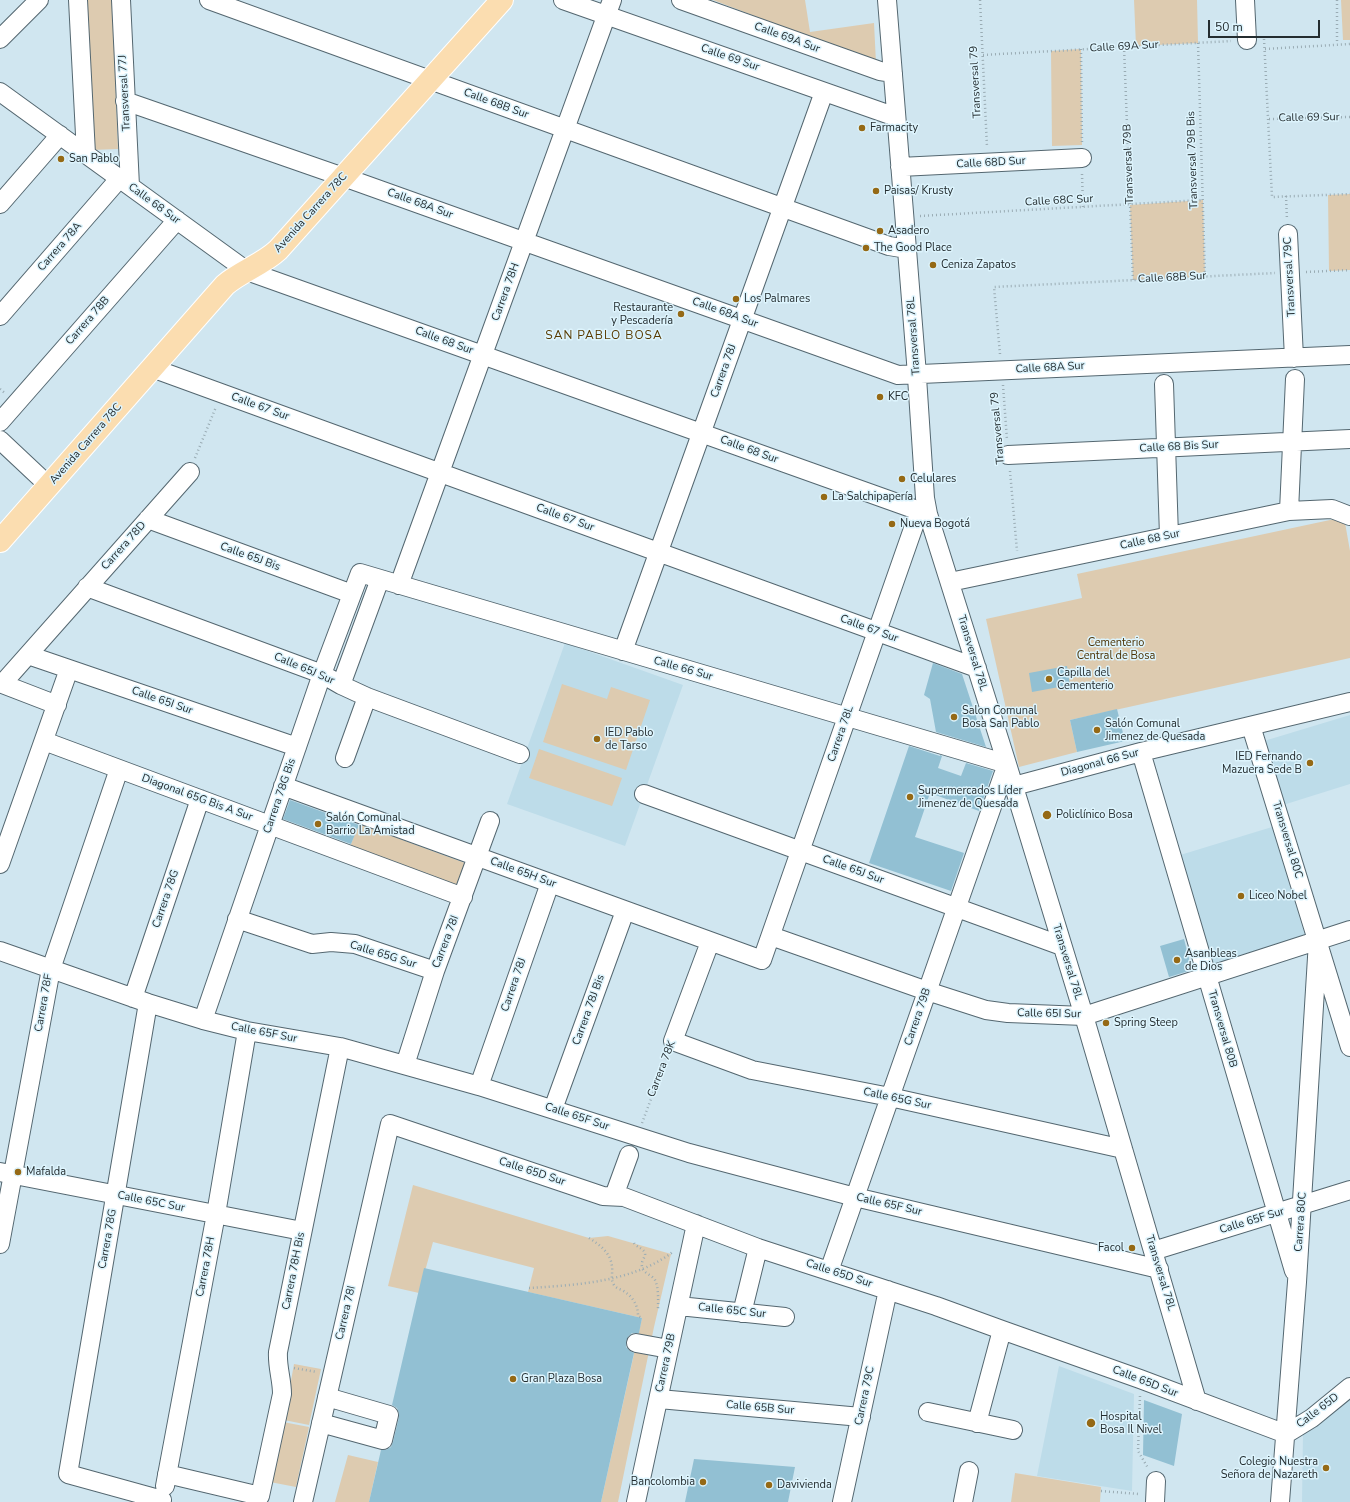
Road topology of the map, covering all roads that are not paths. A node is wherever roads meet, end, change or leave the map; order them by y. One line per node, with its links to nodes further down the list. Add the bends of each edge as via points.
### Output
1 (39, 0): 11 (street)
2 (78, 0): 21 (street)
3 (120, 0): 17 (street, Transversal 77J)
4 (209, 0): 14 (street, Calle 68B Sur)
5 (502, 0): 14 (main road, Avenida Carrera 78C)
6 (563, 0): 10 (street, Calle 69 Sur)
7 (681, 0): 13 (street, Calle 69A Sur, via 880,71)
8 (887, 0): 13 (street, Transversal 78L)
9 (1245, 0): 12 (street)
10 (610, 8): 15 (street, Calle 69 Sur); 19 (street, Carrera 78H)
11 (0, 39)
12 (1256, 40)
13 (893, 73): 18 (street, Transversal 78L)
14 (430, 80): 19 (street, Calle 68B Sur); 24 (main road, Avenida Carrera 78C)
15 (824, 92): 18 (street, Calle 69 Sur); 27 (street, Carrera 78J)
16 (1, 95): 20 (street, Calle 68 Sur)
17 (125, 101): 24 (street, Calle 68A Sur); 25 (street, Transversal 77J)
18 (896, 117): 23 (street, Transversal 78L)
19 (565, 130): 27 (street, Calle 68B Sur); 30 (street, Carrera 78H)
20 (60, 135): 21 (street, Calle 68 Sur); 26 (street)
21 (86, 154): 25 (street, Calle 68 Sur)
22 (1082, 158): 23 (street, Calle 68D Sur)
23 (900, 167): 31 (street, Transversal 78L)
24 (344, 177): 30 (street, Calle 68A Sur); 32 (main road, Avenida Carrera 78C, via 270,258)
25 (124, 182): 28 (street, Calle 68 Sur); 33 (street, Carrera 78A)
26 (0, 204)
27 (782, 208): 31 (street, Calle 68B Sur, via 890,246); 34 (street, Carrera 78J)
28 (177, 220): 32 (street, Calle 68 Sur); 42 (street, Carrera 78B)
29 (1288, 234): 37 (street, Transversal 79C)
30 (524, 242): 34 (street, Calle 68A Sur); 35 (street, Carrera 78H)
31 (907, 249): 39 (street, Transversal 78L)
32 (246, 271): 35 (street, Calle 68 Sur); 38 (main road, Avenida Carrera 78C, via 224,285)
33 (0, 316)
34 (742, 320): 39 (street, Calle 68A Sur, via 898,375); 43 (street, Carrera 78J)
35 (483, 355): 43 (street, Calle 68 Sur); 50 (street, Carrera 78H)
36 (1350, 355): 37 (street, Calle 68A Sur)
37 (1294, 358): 39 (street, Calle 68A Sur)
38 (152, 368): 50 (street, Calle 67 Sur); 51 (main road, Avenida Carrera 78C)
39 (917, 374): 53 (street, Transversal 78L)
40 (1295, 379): 46 (street)
41 (1164, 384): 47 (street)
42 (0, 422)
43 (702, 433): 53 (street, Calle 68 Sur); 58 (street, Carrera 78J)
44 (0, 440): 51 (street)
45 (1350, 440): 46 (street, Calle 68 Bis Sur)
46 (1292, 442): 47 (street, Calle 68 Bis Sur); 52 (street)
47 (1166, 448): 48 (street, Calle 68 Bis Sur); 56 (street)
48 (1008, 455)
49 (190, 472): 55 (street, Carrera 78D)
50 (440, 473): 58 (street, Calle 67 Sur); 62 (street, Carrera 78H)
51 (49, 486): 57 (main road, Avenida Carrera 78C)
52 (1289, 511): 54 (street, Calle 68 Sur, via 1332,509); 56 (street, Calle 68 Sur)
53 (928, 514): 61 (street, Transversal 78L); 65 (street, Carrera 78L, via 920,516 915,523)
54 (1350, 516)
55 (148, 519): 63 (street, Carrera 78D); 64 (street, Calle 65J Bis)
56 (1169, 536): 61 (street, Calle 68 Sur)
57 (0, 541)
58 (659, 552): 65 (street, Calle 67 Sur); 66 (street, Carrera 78J)
59 (360, 573): 60 (street, Calle 66 Sur); 64 (street, Carrera 78G Bis)
60 (380, 579): 62 (street, Calle 66 Sur); 72 (street)
61 (950, 582): 68 (street, Transversal 78L)
62 (399, 585): 66 (street, Calle 66 Sur)
63 (87, 587): 67 (street, Carrera 78D); 70 (street, Calle 65J Sur)
64 (352, 594): 70 (street, Carrera 78G Bis)
65 (876, 632): 68 (street, Calle 67 Sur); 76 (street, Carrera 78L)
66 (623, 651): 76 (street, Calle 66 Sur)
67 (28, 655): 69 (street, Calle 65I Sur); 71 (street, Carrera 78D)
68 (977, 668): 83 (street, Transversal 78L)
69 (70, 669): 75 (street); 79 (street, Calle 65I Sur)
70 (322, 674): 72 (street, Calle 65J Sur); 79 (street, Carrera 78G Bis)
71 (1, 684): 75 (street)
72 (341, 685): 73 (street, Calle 65J Sur)
73 (367, 697): 81 (street, Calle 65J Sur); 82 (street)
74 (1350, 702): 77 (street, Diagonal 66 Sur)
75 (57, 704): 78 (street)
76 (847, 717): 83 (street, Calle 66 Sur); 91 (street, Carrera 78L)
77 (1252, 726): 80 (street, Diagonal 66 Sur); 101 (street, Transversal 80C)
78 (44, 741): 84 (street, Diagonal 65G Bis A Sur); 93 (street)
79 (297, 747): 85 (street, Carrera 78G Bis)
80 (1141, 752): 86 (street, Diagonal 66 Sur); 108 (street, Transversal 80B)
81 (520, 754)
82 (345, 758)
83 (1007, 764): 86 (street, Transversal 78L); 96 (street, Carrera 79B)
84 (120, 769): 88 (street, Diagonal 65G Bis A Sur); 106 (street, Carrera 78F)
85 (283, 786): 90 (street, Carrera 78G Bis); 92 (street, Calle 65H Sur)
86 (1014, 786): 103 (street, Transversal 78L)
87 (644, 794): 91 (street, Calle 65J Sur)
88 (200, 799): 90 (street, Diagonal 65G Bis A Sur); 110 (street, Carrera 78G)
89 (490, 820): 92 (street, Carrera 78I)
90 (270, 825): 95 (street, Diagonal 65G Bis A Sur); 98 (street, Carrera 78G Bis)
91 (800, 850): 96 (street, Calle 65J Sur); 100 (street, Carrera 78L)
92 (478, 857): 94 (street, Calle 65H Sur); 95 (street, Carrera 78I)
93 (0, 864)
94 (550, 883): 97 (street, Calle 65H Sur); 118 (street, Carrera 78J)
95 (463, 897): 107 (street, Carrera 78I)
96 (956, 908): 103 (street, Calle 65J Sur); 109 (street, Carrera 79B)
97 (625, 911): 102 (street, Calle 65H Sur); 120 (street, Carrera 78J Bis)
98 (237, 919): 107 (street, Calle 65G Sur, via 312,944 355,944); 112 (street, Carrera 78G Bis)
99 (1350, 930): 101 (street, Calle 65I Sur)
100 (771, 936): 105 (street, Carrera 78L); 109 (street, Calle 65I Sur)
101 (1318, 941): 108 (street, Calle 65I Sur); 116 (street, Transversal 80C); 129 (street, Carrera 80C)
102 (710, 942): 105 (street, Calle 65H Sur); 114 (street, Carrera 78K)
103 (1062, 946): 111 (street, Transversal 78L)
104 (0, 951): 106 (street, Calle 65F Sur)
105 (762, 960)
106 (51, 969): 110 (street, Calle 65F Sur); 124 (street, Carrera 78F)
107 (435, 971): 117 (street, Carrera 78I)
108 (1207, 976): 111 (street, Calle 65I Sur); 130 (street, Transversal 80B)
109 (927, 991): 111 (street, Calle 65I Sur, via 986,1010); 119 (street, Carrera 79B)
110 (140, 1000): 112 (street, Calle 65F Sur); 126 (street, Carrera 78G)
111 (1084, 1016): 122 (street, Transversal 78L)
112 (203, 1020): 113 (street, Calle 65F Sur)
113 (247, 1031): 115 (street, Calle 65F Sur); 131 (street, Carrera 78H)
114 (673, 1041): 119 (street, Calle 65G Sur, via 752,1070)
115 (340, 1047): 117 (street, Calle 65F Sur); 133 (street, Carrera 78H Bis)
116 (1350, 1047)
117 (405, 1065): 118 (street, Calle 65F Sur)
118 (479, 1086): 120 (street, Calle 65F Sur)
119 (890, 1097): 122 (street, Calle 65G Sur); 128 (street, Carrera 79B)
120 (553, 1109): 128 (street, Calle 65F Sur, via 689,1153)
121 (390, 1124): 127 (street, Calle 65D Sur, via 604,1196); 148 (street, Carrera 78I)
122 (1123, 1149): 136 (street, Transversal 78L)
123 (629, 1155): 127 (street)
124 (6, 1173): 126 (street, Calle 65C Sur); 134 (street, Carrera 78F)
125 (1350, 1190): 129 (street, Calle 65F Sur)
126 (115, 1195): 131 (street, Calle 65C Sur); 159 (street, Carrera 78G, via 68,1474)
127 (614, 1196): 132 (street, Calle 65D Sur, via 624,1197)
128 (855, 1197): 137 (street, Calle 65F Sur); 138 (street, Carrera 79B)
129 (1302, 1205): 130 (street, Calle 65F Sur); 139 (street, Carrera 80C)
130 (1277, 1213): 136 (street, Calle 65F Sur); 139 (street, Transversal 80B)
131 (216, 1214): 133 (street, Calle 65C Sur); 158 (street, Carrera 78H)
132 (696, 1224): 135 (street, Calle 65D Sur); 141 (street, Carrera 79B)
133 (302, 1231): 158 (street, Carrera 78H Bis, via 277,1364 282,1394 260,1496)
134 (0, 1244)
135 (758, 1248): 138 (street, Calle 65D Sur); 142 (street)
136 (1153, 1251): 137 (street, Transversal 78L)
137 (1159, 1269): 150 (street, Transversal 78L)
138 (829, 1271): 140 (street, Calle 65D Sur)
139 (1297, 1282): 156 (street, Carrera 80C)
140 (888, 1290): 144 (street, Calle 65D Sur); 152 (street, Carrera 79C)
141 (679, 1306): 142 (street, Calle 65C Sur); 146 (street, Carrera 79B)
142 (742, 1312): 143 (street, Calle 65C Sur)
143 (785, 1317)
144 (1002, 1330): 150 (street, Calle 65D Sur); 154 (street)
145 (636, 1343): 146 (street)
146 (669, 1349): 149 (street, Carrera 79B)
147 (1350, 1387): 156 (street, Calle 65D, via 1312,1418)
148 (327, 1397): 153 (street, Carrera 78I); 153 (street, via 389,1415 383,1440)
149 (659, 1399): 152 (street, Calle 65B Sur); 161 (street, Carrera 79B)
150 (1197, 1401): 156 (street, Calle 65D Sur)
151 (928, 1412): 154 (street)
152 (860, 1417): 162 (street, Carrera 79C)
153 (321, 1423): 160 (street, Carrera 78I)
154 (977, 1423): 155 (street)
155 (1013, 1430)
156 (1286, 1434): 164 (street, Carrera 80C)
157 (969, 1471): 163 (street)
158 (167, 1474): 159 (street, Carrera 78H)
159 (161, 1501)
160 (303, 1502)
161 (636, 1502)
162 (842, 1502)
163 (963, 1502)
164 (1280, 1502)

